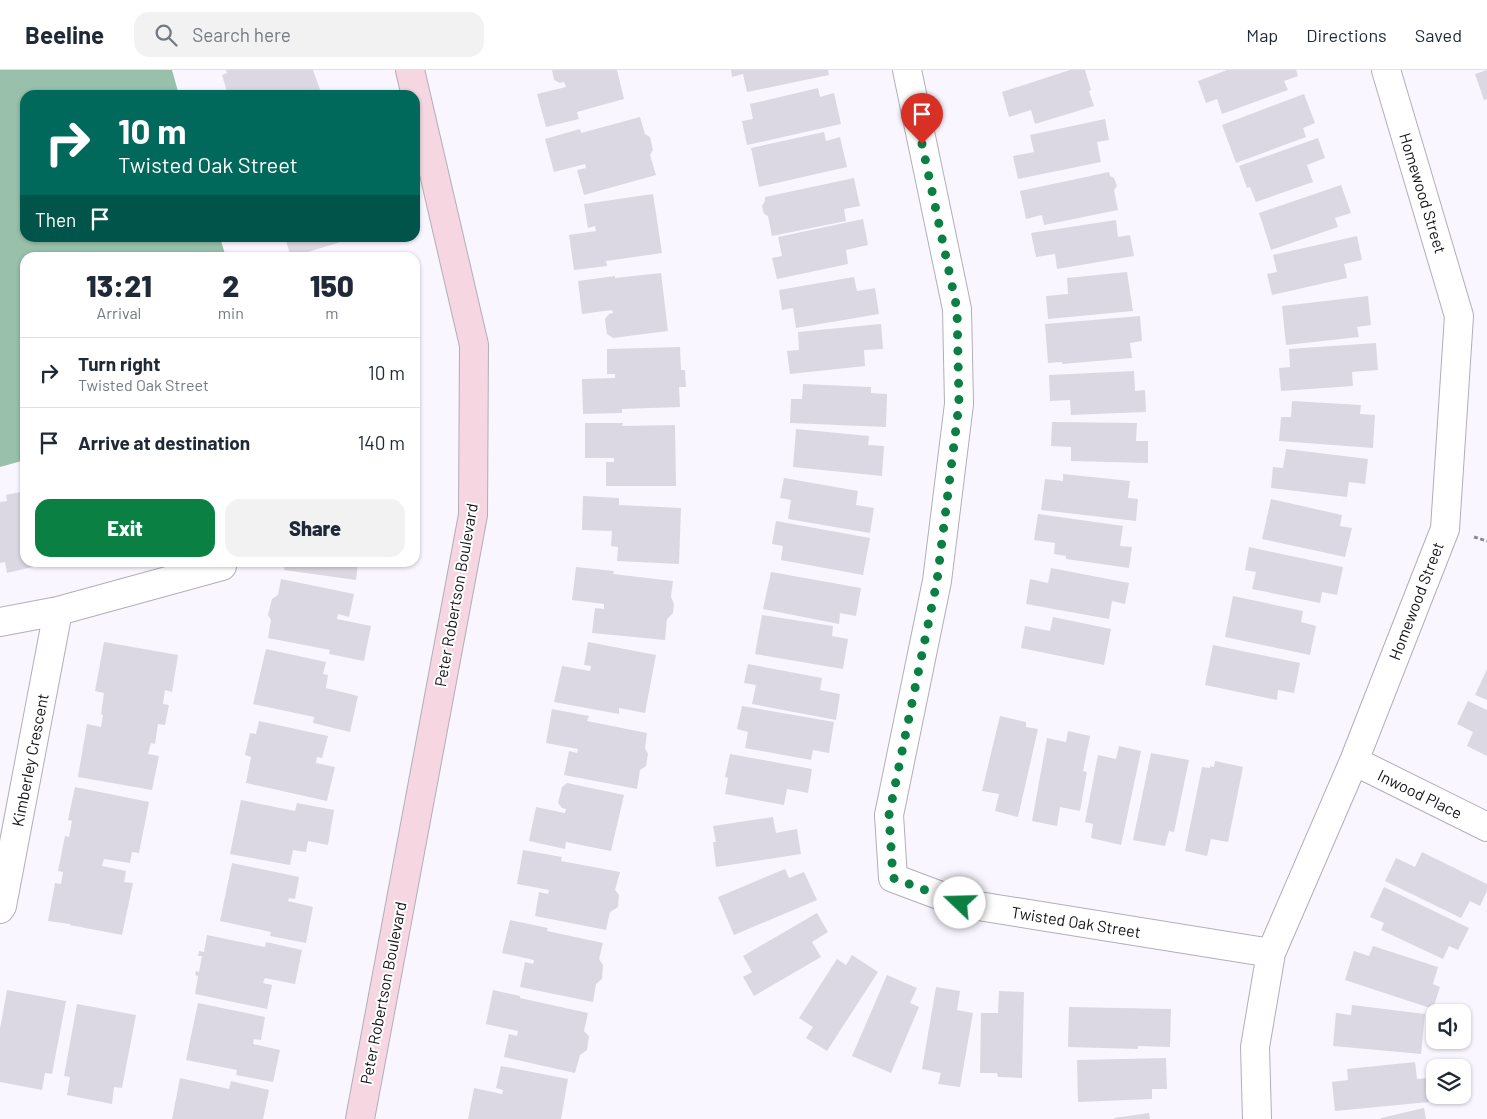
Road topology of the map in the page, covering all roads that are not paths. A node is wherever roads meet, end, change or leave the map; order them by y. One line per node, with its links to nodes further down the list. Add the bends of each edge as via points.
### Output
1 (410, 70): 4 (street, Peter Robertson Boulevard)
2 (907, 70): 12 (street, Twisted Oak Street, via 957,309 959,404 937,581 889,815 893,878 960,903)
3 (1386, 70): 9 (street, Homewood Street, via 1459,316 1445,528)
4 (415, 90)
5 (420, 113): 13 (street, Peter Robertson Boulevard, via 474,345 473,515)
6 (218, 567): 7 (street)
7 (58, 611): 8 (street); 11 (street, Kimberley Crescent)
8 (0, 622)
9 (1354, 761): 10 (street, Inwood Place); 12 (street, Homewood Street)
10 (1487, 826)
11 (0, 909)
12 (1271, 953): 14 (street, Homewood Street, via 1255,1047)
13 (360, 1119)
14 (1258, 1119)

